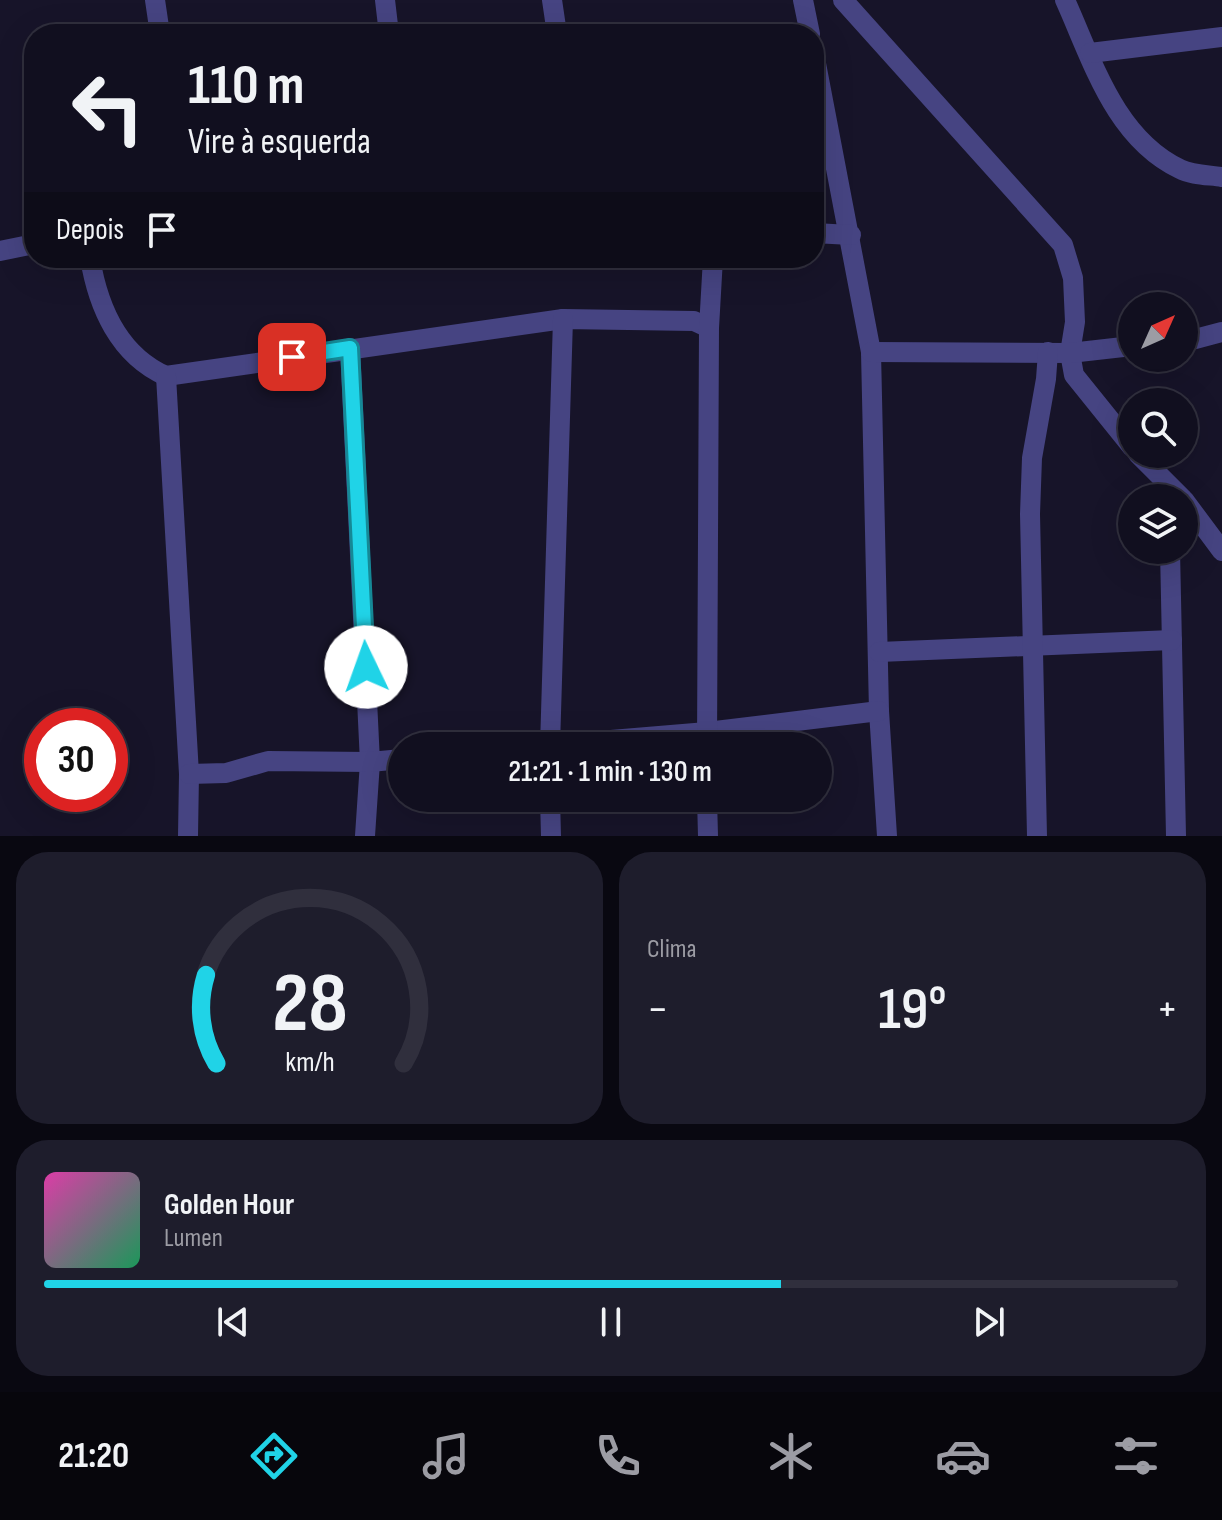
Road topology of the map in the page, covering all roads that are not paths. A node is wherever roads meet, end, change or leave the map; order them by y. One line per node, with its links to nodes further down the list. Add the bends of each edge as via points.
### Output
1 (155, 0): 7 (street)
2 (385, 0): 8 (street)
3 (552, 0): 9 (street)
4 (803, 0): 10 (street)
5 (843, 0): 29 (street, via 1063,245 1073,278)
6 (1065, 0): 12 (street)
7 (159, 24)
8 (388, 24)
9 (556, 24)
10 (808, 24)
11 (1222, 37): 12 (street)
12 (1090, 53): 14 (street, via 1116,113 1143,146 1182,171)
13 (824, 102): 16 (street)
14 (1222, 177)
15 (824, 234): 16 (street)
16 (851, 235): 27 (street)
17 (24, 246): 18 (street)
18 (0, 251)
19 (92, 268): 30 (street, via 107,316 122,341 145,367)
20 (712, 268): 22 (street)
21 (563, 319): 22 (street, via 694,321); 25 (street); 41 (street)
22 (709, 328): 42 (street)
23 (1222, 332): 24 (street)
24 (1198, 338)
25 (350, 348): 30 (street); 45 (street)
26 (1118, 348): 29 (street)
27 (871, 352): 28 (street); 39 (street)
28 (1048, 352): 29 (street); 38 (street, via 1032,458)
29 (1070, 353): 31 (street, via 1074,375)
30 (166, 376): 46 (street)
31 (1118, 430)
32 (1150, 468): 33 (street)
33 (1163, 484)
34 (1198, 519): 35 (street)
35 (1222, 551)
36 (1170, 564): 37 (street)
37 (1172, 640): 38 (street); 55 (street)
38 (1033, 646): 39 (street); 54 (street)
39 (879, 652): 40 (street)
40 (879, 711): 43 (street); 53 (street)
41 (550, 732)
42 (707, 732)
43 (750, 732)
44 (388, 760): 45 (street)
45 (370, 762): 46 (street, via 268,761 226,773); 50 (street)
46 (189, 774): 49 (street)
47 (550, 812): 51 (street)
48 (707, 812): 52 (street)
49 (188, 836)
50 (365, 836)
51 (551, 836)
52 (708, 836)
53 (887, 836)
54 (1037, 836)
55 (1176, 836)

